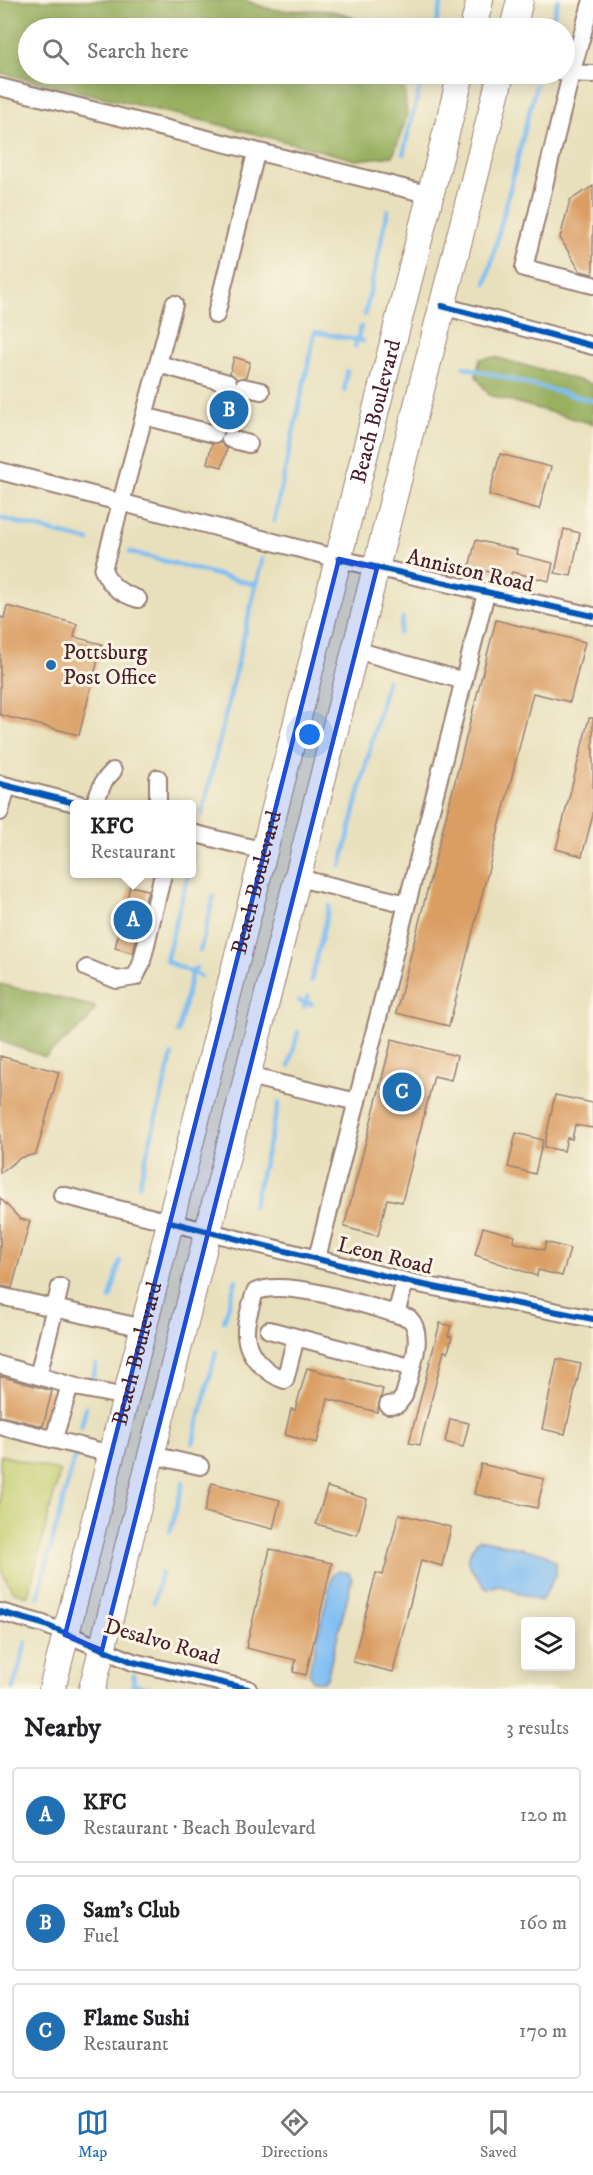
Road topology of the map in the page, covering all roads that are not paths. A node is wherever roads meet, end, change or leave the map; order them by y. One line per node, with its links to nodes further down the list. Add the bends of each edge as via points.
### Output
1 (480, 0): 4 (highway)
2 (520, 0): 5 (highway)
3 (592, 0): 6 (street)
4 (476, 18)
5 (516, 18)
6 (575, 52)
7 (575, 73): 8 (street)
8 (593, 74)
9 (459, 84): 14 (highway, Beach Boulevard)
10 (498, 84): 17 (highway)
11 (566, 84): 15 (street, via 524,268)
12 (0, 87): 13 (street)
13 (256, 153): 14 (street); 18 (street)
14 (431, 195): 26 (highway, Beach Boulevard)
15 (593, 285)
16 (174, 304): 20 (street)
17 (442, 306): 19 (street); 27 (highway)
18 (216, 315)
19 (593, 346)
20 (158, 364): 21 (street); 22 (street)
21 (261, 391)
22 (144, 416): 23 (street); 25 (street)
23 (249, 444)
24 (0, 471): 25 (street, Anniston Road)
25 (122, 501): 26 (street, Anniston Road); 29 (street, via 103,570 110,585)
26 (339, 559): 27 (street, Anniston Road); 41 (highway, Beach Boulevard)
27 (377, 568): 28 (street, Anniston Road); 31 (highway)
28 (486, 593): 30 (street, Anniston Road); 32 (street)
29 (138, 599)
30 (593, 616)
31 (356, 650): 32 (street); 43 (highway)
32 (464, 681): 44 (street)
33 (113, 771): 36 (street)
34 (158, 778): 37 (street)
35 (3, 785): 38 (street); 39 (street)
36 (96, 800)
37 (158, 800)
38 (70, 802)
39 (0, 812)
40 (196, 834): 41 (street)
41 (264, 851): 49 (highway, Beach Boulevard)
42 (162, 878): 45 (street, via 135,977 117,980)
43 (298, 878): 44 (street); 46 (highway)
44 (407, 904): 47 (street)
45 (87, 968)
46 (248, 1076): 47 (street); 50 (highway)
47 (357, 1102): 51 (street)
48 (62, 1195): 49 (street, Leon Road)
49 (170, 1222): 50 (street, Leon Road); 58 (highway, Beach Boulevard)
50 (209, 1231): 51 (street, Leon Road); 70 (highway)
51 (317, 1258): 52 (street, Leon Road)
52 (405, 1281): 56 (street); 57 (street, Leon Road)
53 (60, 1287): 55 (street)
54 (0, 1296): 55 (street)
55 (54, 1310): 58 (street); 63 (street)
56 (396, 1314): 60 (street, via 299,1289 266,1287 255,1292 244,1337 249,1352 277,1378 285,1380); 62 (street, via 416,1324 418,1335)
57 (593, 1319)
58 (144, 1328): 65 (highway, Beach Boulevard)
59 (269, 1330): 60 (street)
60 (296, 1337): 62 (street)
61 (0, 1365): 63 (street)
62 (410, 1367): 66 (street, via 404,1396 398,1404)
63 (38, 1376): 64 (street)
64 (70, 1385): 65 (street); 68 (street)
65 (126, 1397): 69 (highway, Beach Boulevard)
66 (388, 1405)
67 (0, 1426): 68 (street)
68 (54, 1438): 69 (street)
69 (111, 1454): 73 (highway, Beach Boulevard)
70 (152, 1455): 71 (street); 74 (highway)
71 (200, 1466)
72 (0, 1612): 73 (street, Desalvo Road)
73 (66, 1635): 74 (street, Desalvo Road); 75 (highway, Beach Boulevard)
74 (102, 1650): 76 (highway); 77 (street, Desalvo Road, via 133,1662)
75 (52, 1689)
76 (92, 1689)
77 (248, 1689)

